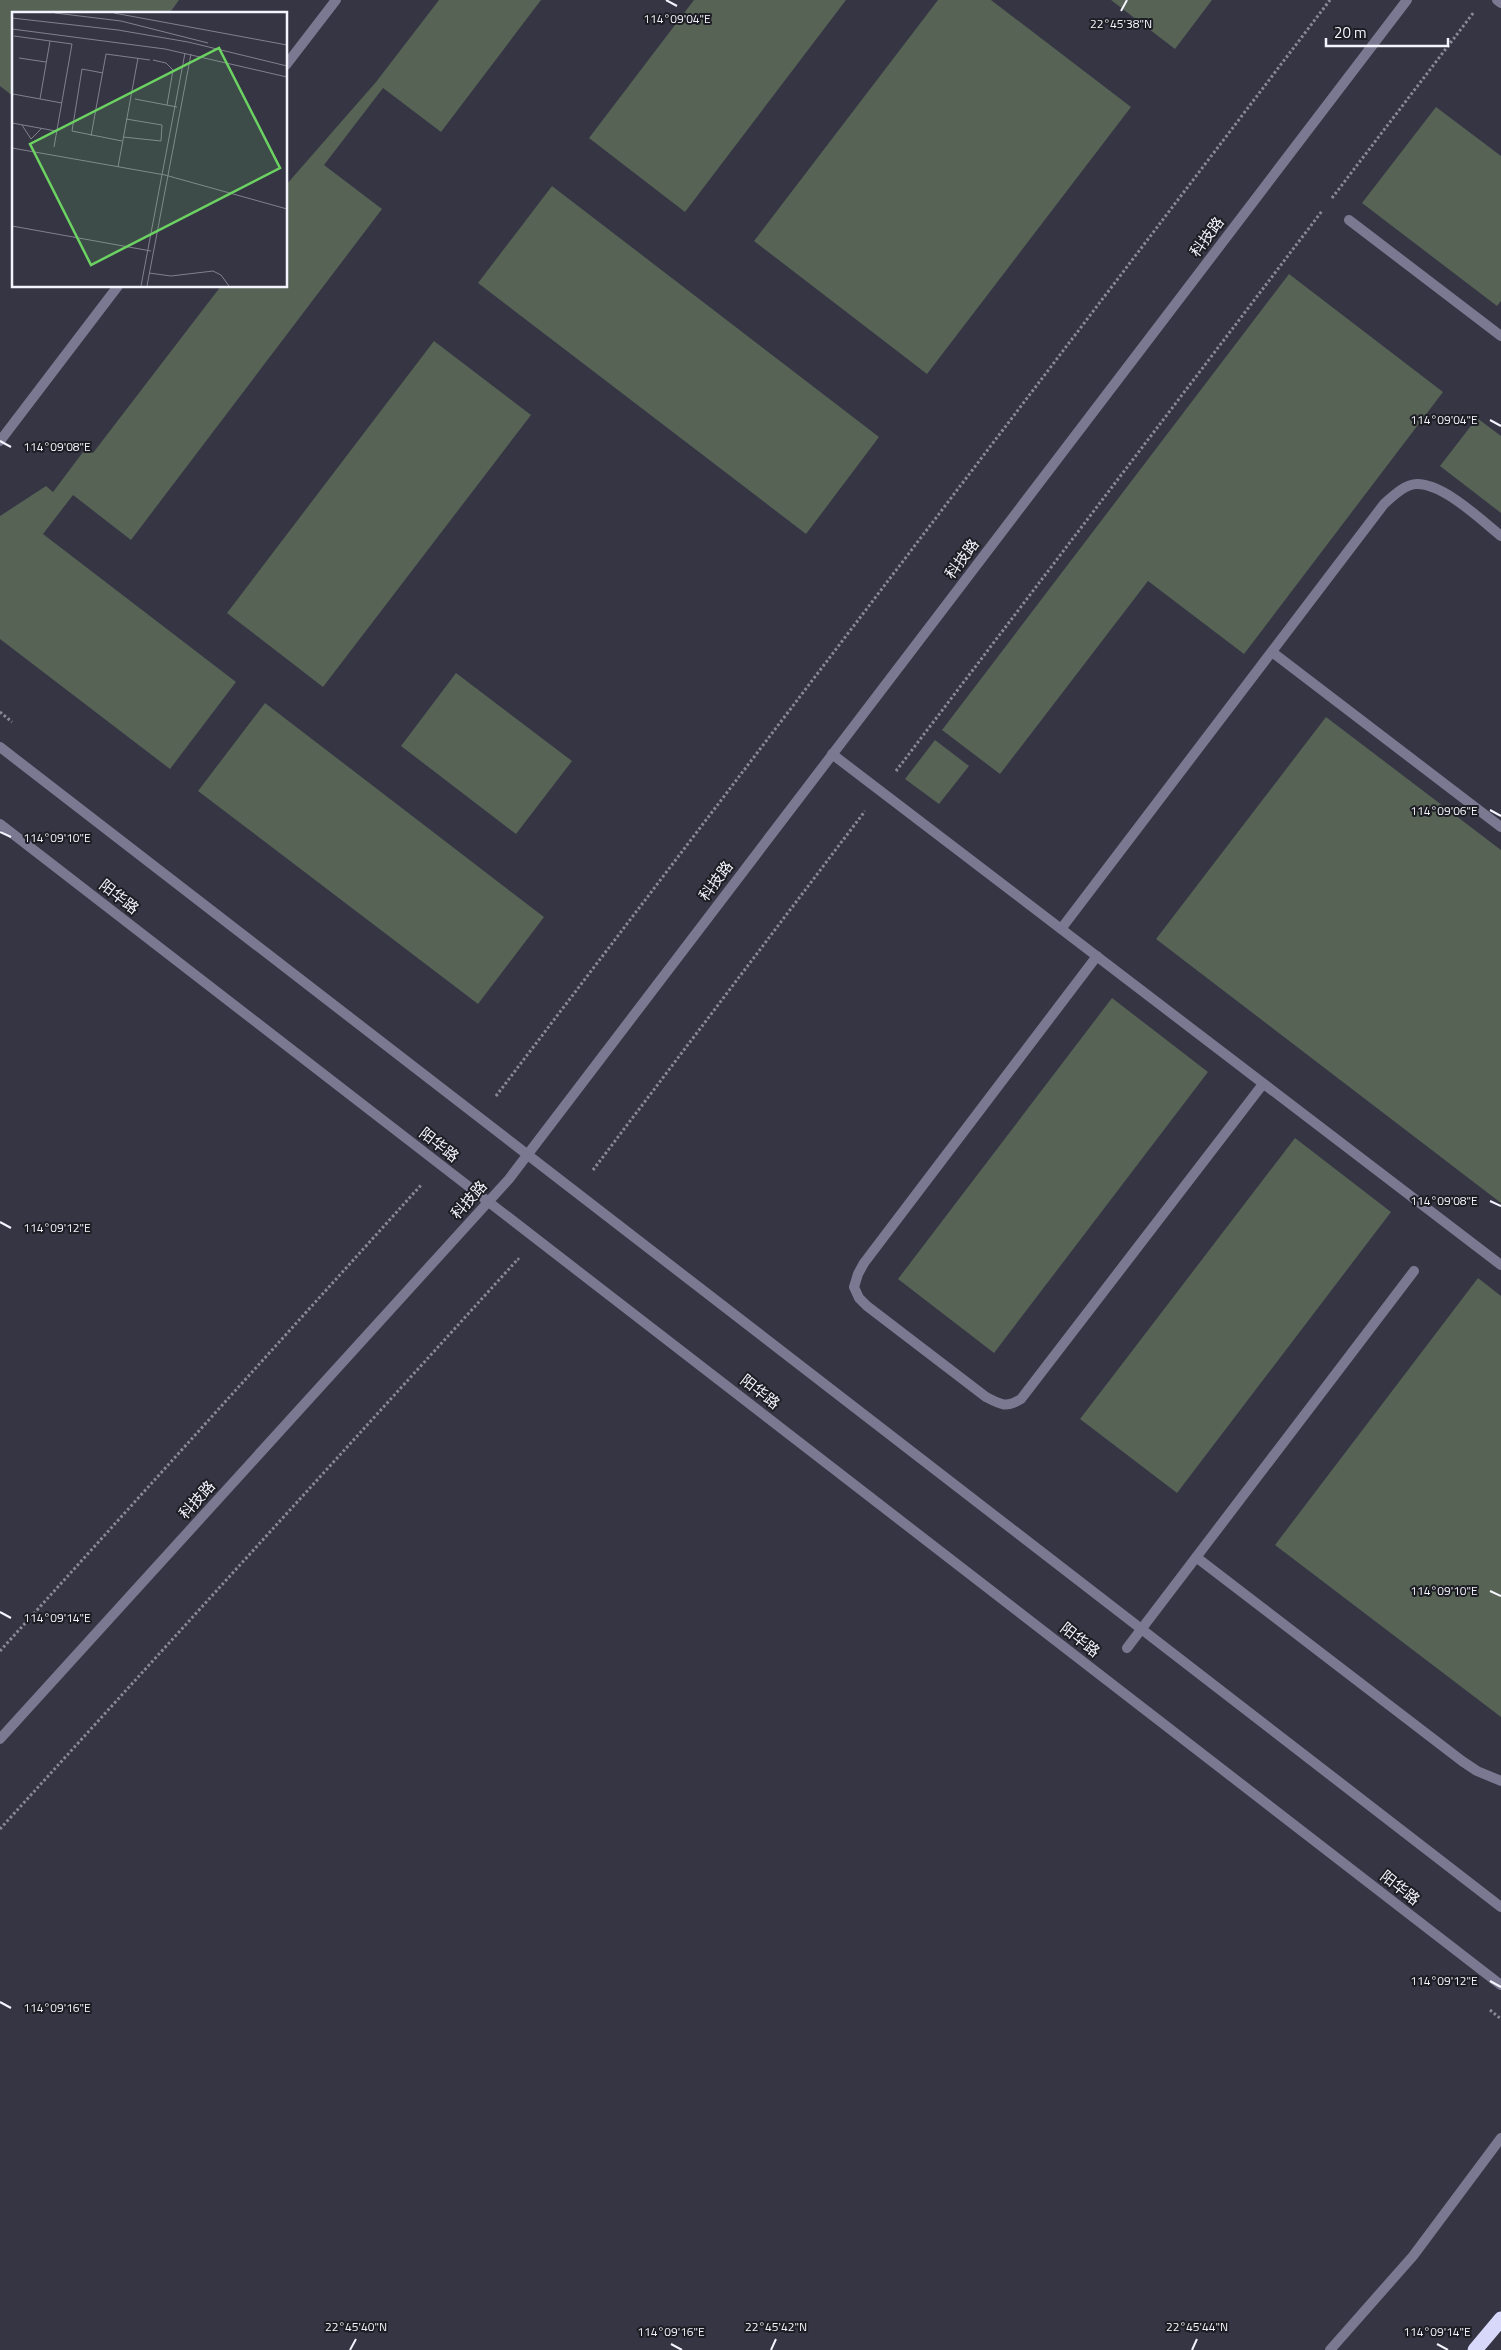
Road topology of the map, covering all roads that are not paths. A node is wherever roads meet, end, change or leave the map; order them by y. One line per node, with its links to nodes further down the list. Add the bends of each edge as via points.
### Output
1 (336, 0): 5 (street)
2 (1407, 0): 14 (street, 科技路)
3 (1497, 0): 4 (street)
4 (1501, 3)
5 (288, 62)
6 (1349, 220): 9 (street)
7 (116, 288): 10 (street)
8 (1501, 321): 9 (street)
9 (1497, 333)
10 (0, 441)
11 (1501, 536): 12 (street, via 1434,488 1415,484 1398,491 1384,504)
12 (1272, 652): 16 (street); 17 (street)
13 (0, 747): 20 (street)
14 (832, 754): 17 (street); 20 (street, 科技路)
15 (0, 824): 21 (street, 阳华路)
16 (1501, 827)
17 (1061, 929): 18 (street)
18 (1097, 956): 19 (street); 19 (street, via 864,1263 854,1287 867,1306 986,1397 998,1404 1010,1405 1021,1399)
19 (1263, 1084): 22 (street)
20 (527, 1155): 21 (street, 科技路); 28 (street)
21 (488, 1201): 26 (street, 科技路); 29 (street, 阳华路)
22 (1501, 1265)
23 (1414, 1271): 24 (street)
24 (1196, 1557): 25 (street); 27 (street, via 1462,1761)
25 (1127, 1648)
26 (0, 1739)
27 (1501, 1781)
28 (1501, 1907)
29 (1501, 1984)
30 (1501, 2138): 32 (street, via 1413,2256)
31 (1501, 2319): 33 (highway)
32 (1330, 2350)
33 (1475, 2350)

